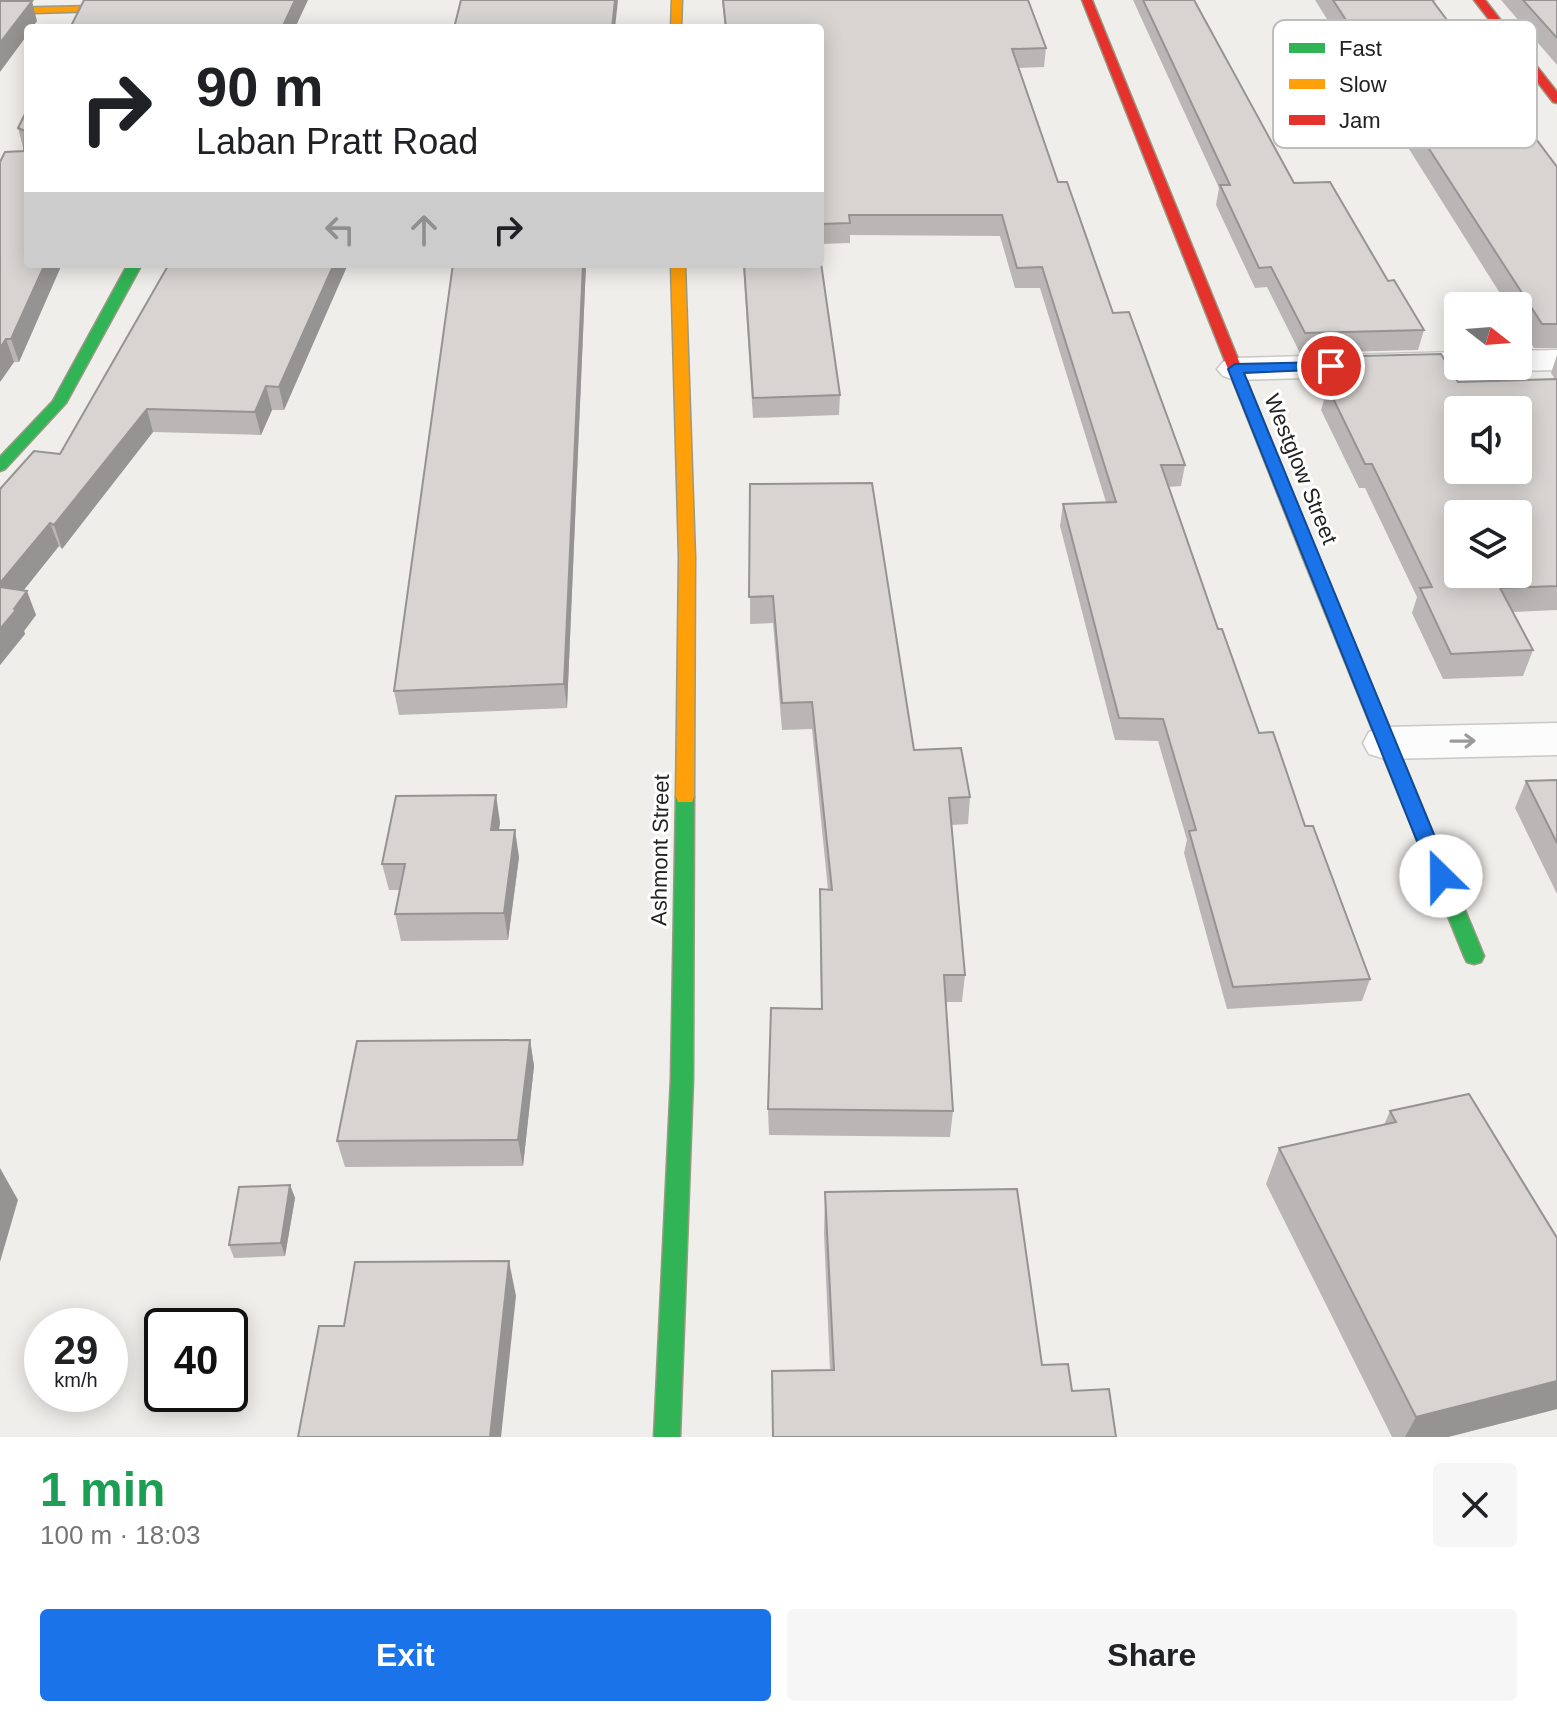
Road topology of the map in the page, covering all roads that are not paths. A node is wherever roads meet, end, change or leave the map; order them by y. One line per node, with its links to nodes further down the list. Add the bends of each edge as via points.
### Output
1 (677, 0): 7 (street)
2 (1087, 0): 15 (street, Westglow Street)
3 (1479, 0): 6 (street)
4 (150, 6): 5 (street)
5 (0, 11)
6 (1495, 20)
7 (676, 24)
8 (1537, 74): 9 (street)
9 (1557, 100)
10 (133, 268): 16 (street, via 59,403)
11 (678, 268): 20 (street, Ashmont Street, via 687,557 682,1079)
12 (1557, 360): 13 (street)
13 (1532, 361)
14 (1444, 363): 15 (street)
15 (1235, 369): 18 (street, Westglow Street)
16 (0, 466)
17 (1557, 739): 18 (street, one-way to 17)
18 (1385, 743): 19 (street, Westglow Street)
19 (1474, 956)
20 (667, 1437)

